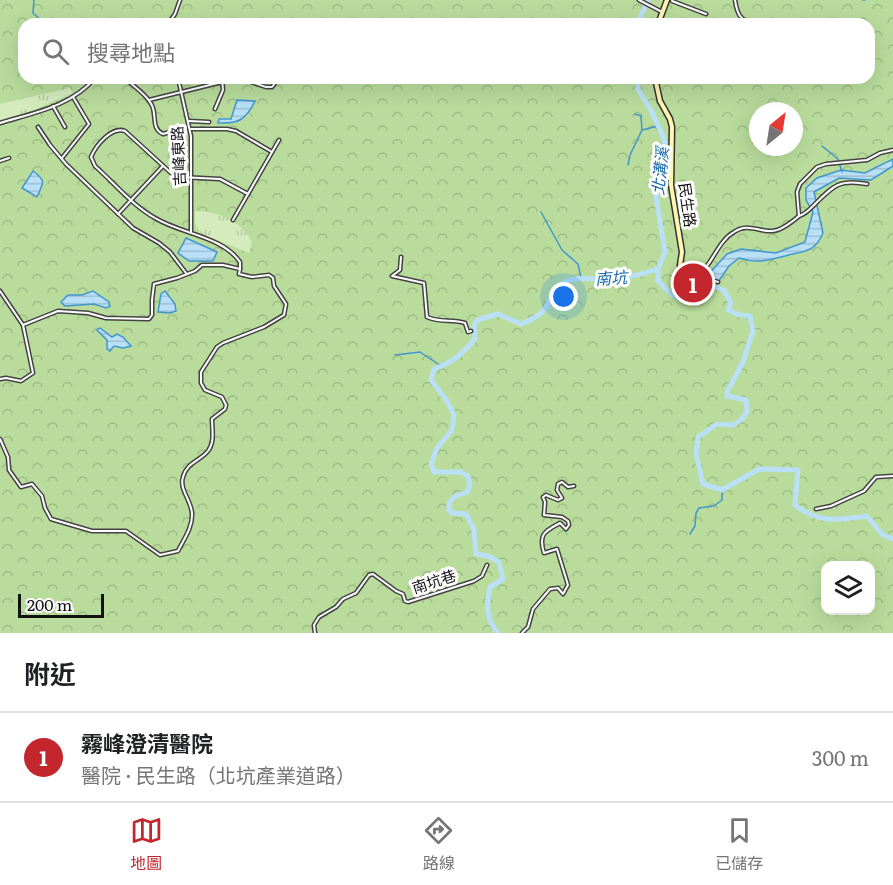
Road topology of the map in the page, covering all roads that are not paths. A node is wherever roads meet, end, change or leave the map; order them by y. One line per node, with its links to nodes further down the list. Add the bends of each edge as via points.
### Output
1 (180, 0): 7 (street)
2 (639, 0): 5 (street)
3 (735, 0): 9 (street)
4 (669, 1): 5 (street); 6 (street)
5 (662, 12): 8 (street)
6 (706, 14)
7 (172, 18)
8 (660, 18)
9 (741, 18)
10 (90, 84): 19 (street)
11 (132, 84): 20 (street)
12 (179, 84): 18 (street, 吉峰東路)
13 (208, 84): 18 (street)
14 (222, 84): 22 (street)
15 (257, 84): 16 (street)
16 (274, 84)
17 (656, 84): 46 (street, 民生路, via 672,127 671,185 682,252)
18 (181, 92): 20 (street); 23 (street, 吉峰東路)
19 (73, 96): 21 (street); 34 (street, via 89,124)
20 (149, 100): 28 (street, via 159,133)
21 (54, 106): 25 (street); 27 (street)
22 (215, 109)
23 (189, 121): 24 (street); 29 (street, 吉峰東路)
24 (209, 122)
25 (0, 123)
26 (38, 127): 34 (street)
27 (65, 127)
28 (180, 129)
29 (190, 129): 32 (street, via 236,131); 37 (street, 吉峰東路)
30 (279, 140): 32 (street)
31 (893, 150): 42 (street, via 867,160 817,167 797,192)
32 (272, 152): 39 (street)
33 (9, 158): 35 (street)
34 (62, 158): 41 (street)
35 (0, 161)
36 (163, 166): 37 (street, via 175,176); 40 (street); 40 (street, via 121,129 113,131 98,147 91,156 92,162)
37 (192, 178): 39 (street, via 220,179); 44 (street, 吉峰東路)
38 (867, 184): 42 (street, via 844,182)
39 (248, 194): 43 (street)
40 (132, 200): 41 (street); 44 (street, via 158,220)
41 (118, 214): 48 (street, via 164,248)
42 (799, 216): 49 (street, via 776,231 753,227 736,230)
43 (233, 220)
44 (191, 233): 47 (street, via 234,254)
45 (401, 257): 53 (street, via 400,270 392,276 424,283 427,317 441,322 453,319 465,323)
46 (680, 265): 49 (street)
47 (240, 269): 48 (street, via 206,264); 55 (street, via 239,274 273,278 286,303 284,315 223,343 202,368 204,390 222,397 226,405 212,419 214,432 208,451 191,464 183,477 192,514 191,527 178,551 160,555 126,531 92,531 51,519 42,496 32,484 21,487 9,470)
48 (186, 274): 52 (street, via 154,284 149,319 58,311)
49 (700, 276): 50 (street)
50 (718, 282)
51 (0, 291): 52 (street)
52 (23, 326): 54 (street, via 33,373 21,381)
53 (471, 331)
54 (0, 379)
55 (0, 440)
56 (893, 476): 58 (street, via 876,477 861,493)
57 (574, 486): 61 (street, via 558,484 562,498 558,500 543,497 544,515 568,521 566,529 560,523 546,530 542,547 544,553 557,549 568,585 563,594 558,588 550,589 533,609)
58 (816, 509)
59 (487, 565): 60 (street, 南坑巷, via 482,576 474,581 408,602 404,594 369,575 356,593 319,617)
60 (315, 633)
61 (522, 633)

